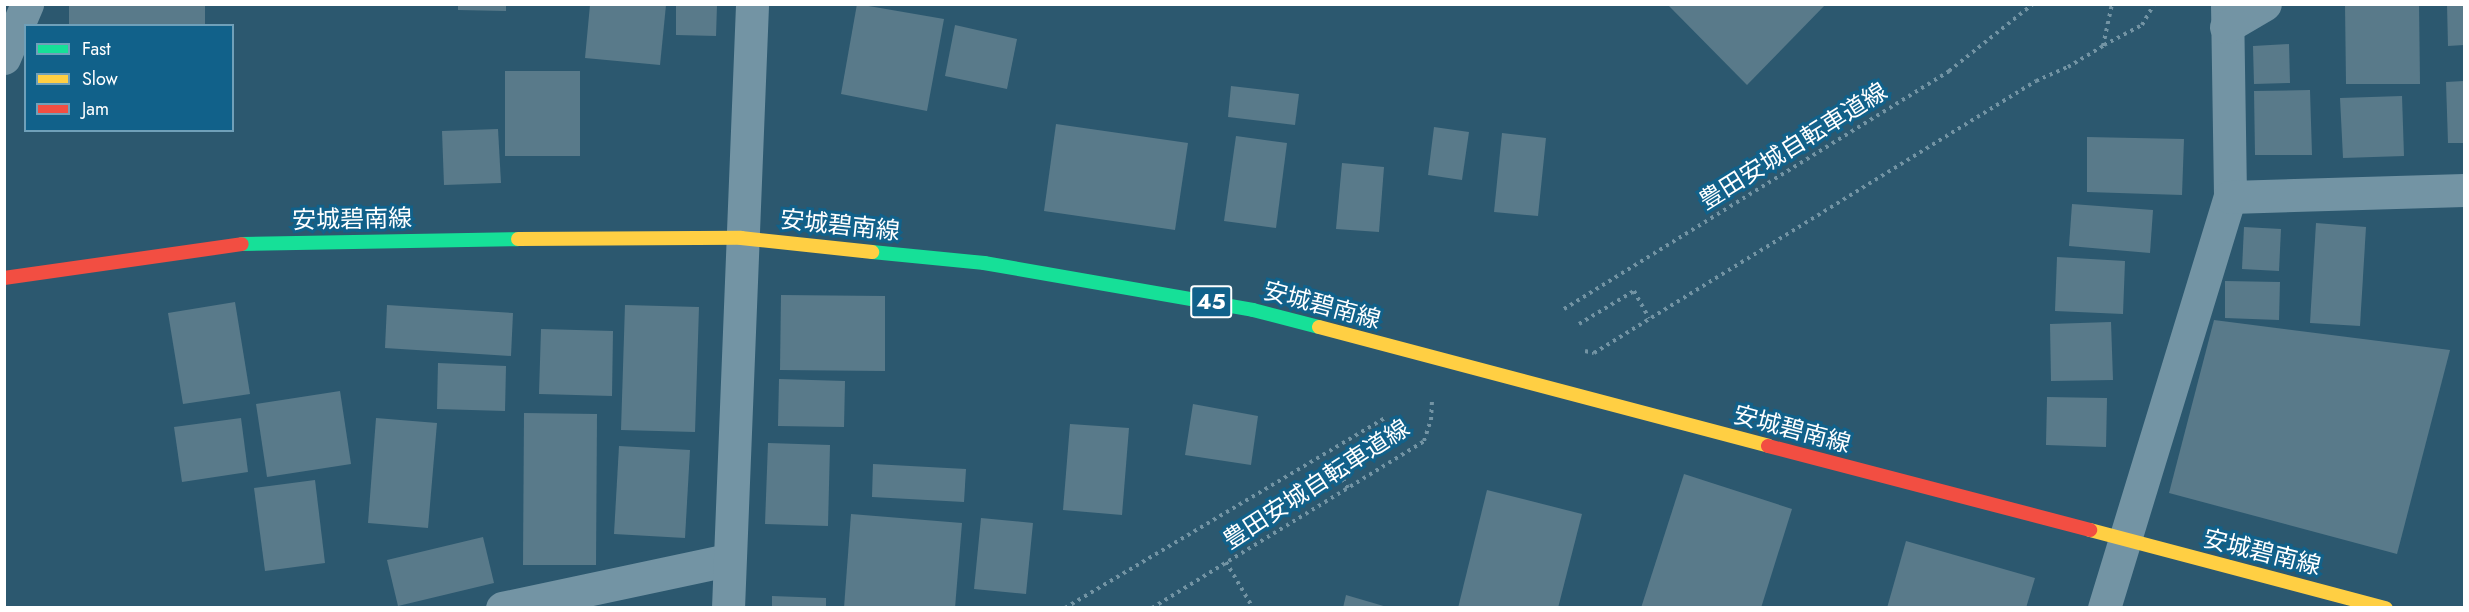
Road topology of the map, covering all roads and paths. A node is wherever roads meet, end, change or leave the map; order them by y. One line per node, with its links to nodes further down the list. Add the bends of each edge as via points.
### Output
1 (27, 4): 9 (street)
2 (752, 4): 12 (street)
3 (2033, 4): 14 (path, 豊田安城自転車道線, via 1949,71)
4 (2112, 4): 8 (path)
5 (2154, 4): 8 (path, via 2142,25)
6 (2265, 4): 7 (street)
7 (2227, 16): 11 (street)
8 (2103, 46): 15 (path, via 2068,68 2036,81)
9 (4, 58)
10 (2464, 190): 11 (street)
11 (2230, 197): 22 (street)
12 (741, 238): 13 (main road, 安城碧南線 / 45, via 216,245); 18 (main road, 安城碧南線 / 45, via 984,263 1253,310); 23 (street)
13 (4, 278)
14 (1564, 309)
15 (1649, 318): 16 (path, via 1634,291); 17 (path, via 1594,353)
16 (1579, 324)
17 (1582, 351)
18 (1469, 367): 21 (path, 豊田安城自転車道線, via 1432,398 1431,420 1424,441); 22 (main road, 安城碧南線 / 45)
19 (1387, 417): 27 (path, 豊田安城自転車道線)
20 (1403, 429): 21 (path, via 1337,469)
21 (1348, 488): 24 (path, 豊田安城自転車道線)
22 (2126, 540): 30 (street); 31 (main road, 安城碧南線 / 45)
23 (728, 561): 25 (street); 26 (street)
24 (1226, 562): 28 (path, 豊田安城自転車道線); 29 (path)
25 (502, 608)
26 (728, 608)
27 (1065, 608)
28 (1152, 608)
29 (1253, 608)
30 (2104, 608)
31 (2386, 608)

